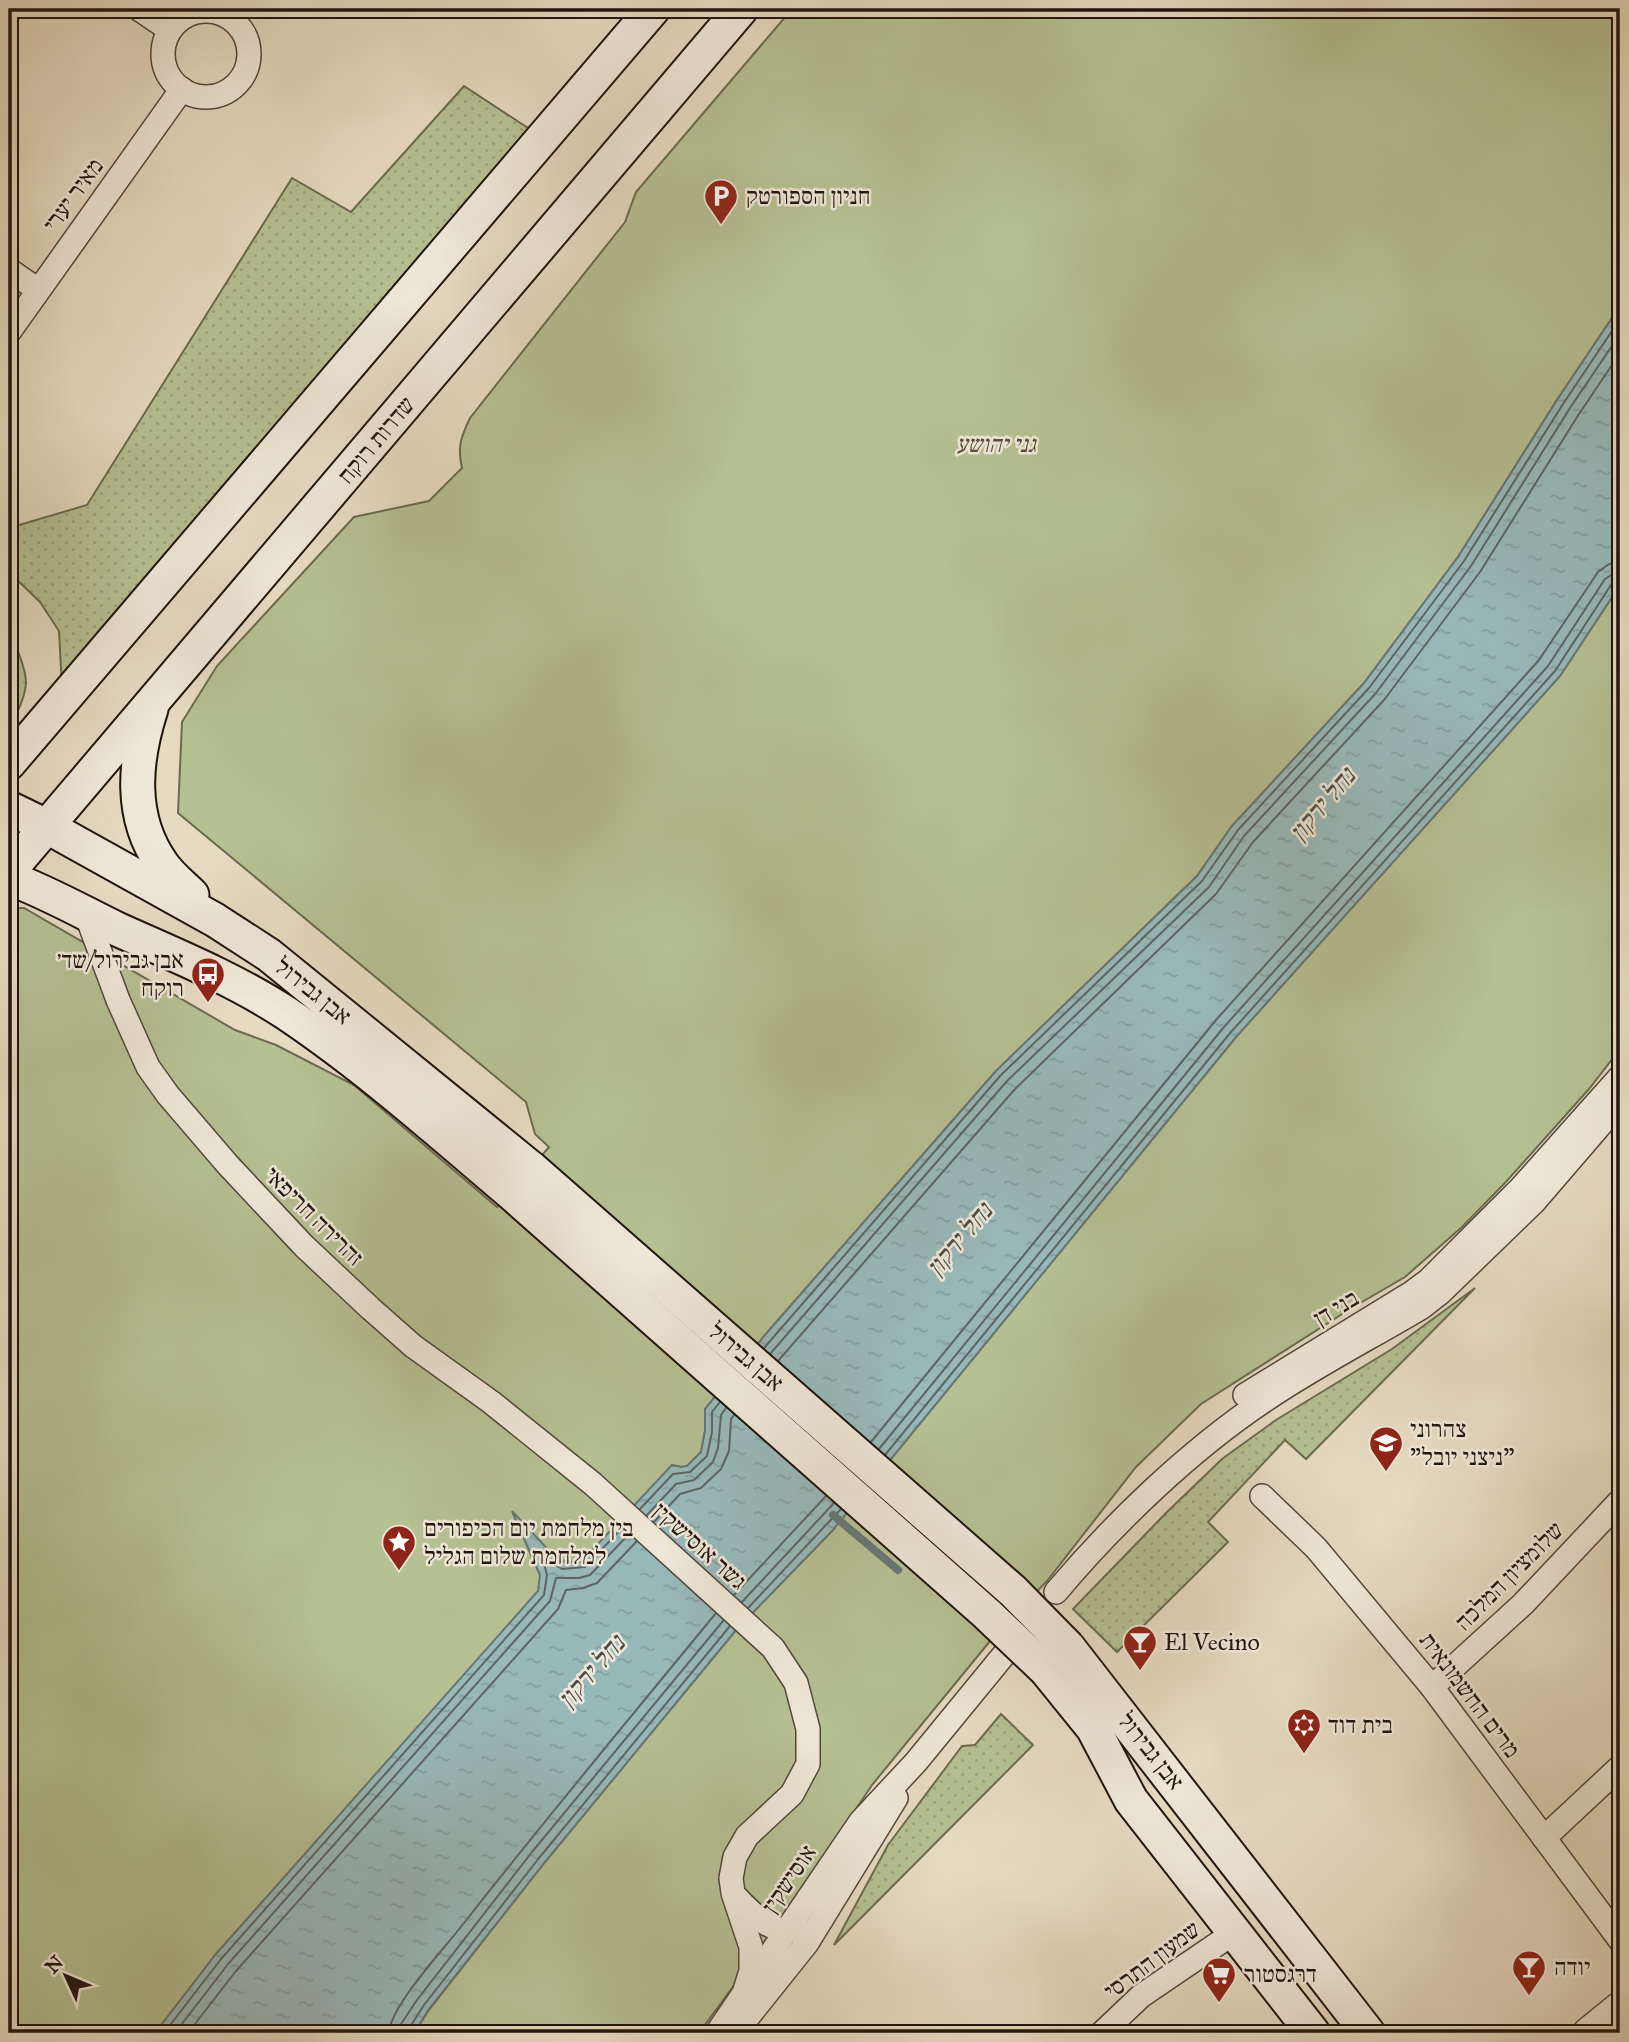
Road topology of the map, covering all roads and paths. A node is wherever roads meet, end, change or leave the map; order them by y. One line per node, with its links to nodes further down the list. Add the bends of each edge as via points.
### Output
1 (139, 9): 5 (street)
2 (653, 9): 11 (main road)
3 (741, 9): 10 (main road, שדרות רוקח)
4 (240, 16): 5 (street, via 194,13); 6 (street, via 248,61 235,86 208,97)
5 (170, 30): 6 (street, via 164,42 165,69)
6 (182, 89): 8 (street, מאיר יערי)
7 (9, 271): 8 (street)
8 (37, 290): 9 (street, מאיר יערי)
9 (9, 332)
10 (155, 698): 13 (main road, שדרות רוקח); 17 (main road, via 137,771 140,817 163,865)
11 (9, 763)
12 (9, 808): 13 (main road, אבן גבירול)
13 (46, 826): 14 (main road, שדרות רוקח); 17 (main road, אבן גבירול)
14 (9, 871)
15 (9, 878): 16 (main road, אבן גבירול)
16 (86, 914): 20 (main road, אבן גבירול, via 232,982 285,1013); 21 (street, זהרירה חריפאי, via 148,1067 228,1165 304,1246 412,1346)
17 (215, 920): 20 (main road, אבן גבירול, via 269,955)
18 (1620, 1077): 24 (street, בני דן, via 1520,1189 1429,1280 1275,1375 1191,1437 1142,1483)
19 (1620, 1102): 24 (street, בני דן, via 1534,1202 1440,1293 1240,1417 1154,1490)
20 (520, 1180): 27 (main road, אבן גבירול, bridge, via 987,1614)
21 (593, 1484): 32 (street, גשר אוסישקין, via 773,1648 796,1683 808,1729 808,1764 792,1794 747,1836 735,1857)
22 (1262, 1496): 28 (street, מרים החשמונאית, via 1316,1548)
23 (1620, 1501): 28 (street, שלומציון המלכה, via 1523,1604)
24 (1071, 1574): 25 (street, בני דן)
25 (1056, 1592)
26 (1007, 1651): 29 (street, אוסישקין)
27 (1057, 1659): 35 (main road, אבן גבירול, via 1131,1800); 43 (main road, אבן גבירול)
28 (1432, 1687): 31 (street, מרים החשמונאית)
29 (916, 1762): 33 (street, אוסישקין); 34 (street, אוסישקין, via 861,1821)
30 (1620, 1767): 31 (street)
31 (1544, 1838): 36 (street, מרים החשמונאית)
32 (733, 1893): 34 (street, via 755,1917); 37 (street, via 751,1947)
33 (825, 1913): 34 (street, via 804,1928); 40 (street, אוסישקין, via 793,1962)
34 (785, 1931): 37 (street, אוסישקין)
35 (1235, 1932): 41 (street, שמעון התרסי, via 1141,1996); 42 (main road, אבן גבירול)
36 (1620, 1940)
37 (745, 1990): 39 (street, אוסישקין)
38 (1620, 2007): 44 (street)
39 (717, 2033)
40 (735, 2033)
41 (1102, 2033)
42 (1313, 2033)
43 (1368, 2033)
44 (1588, 2033)

